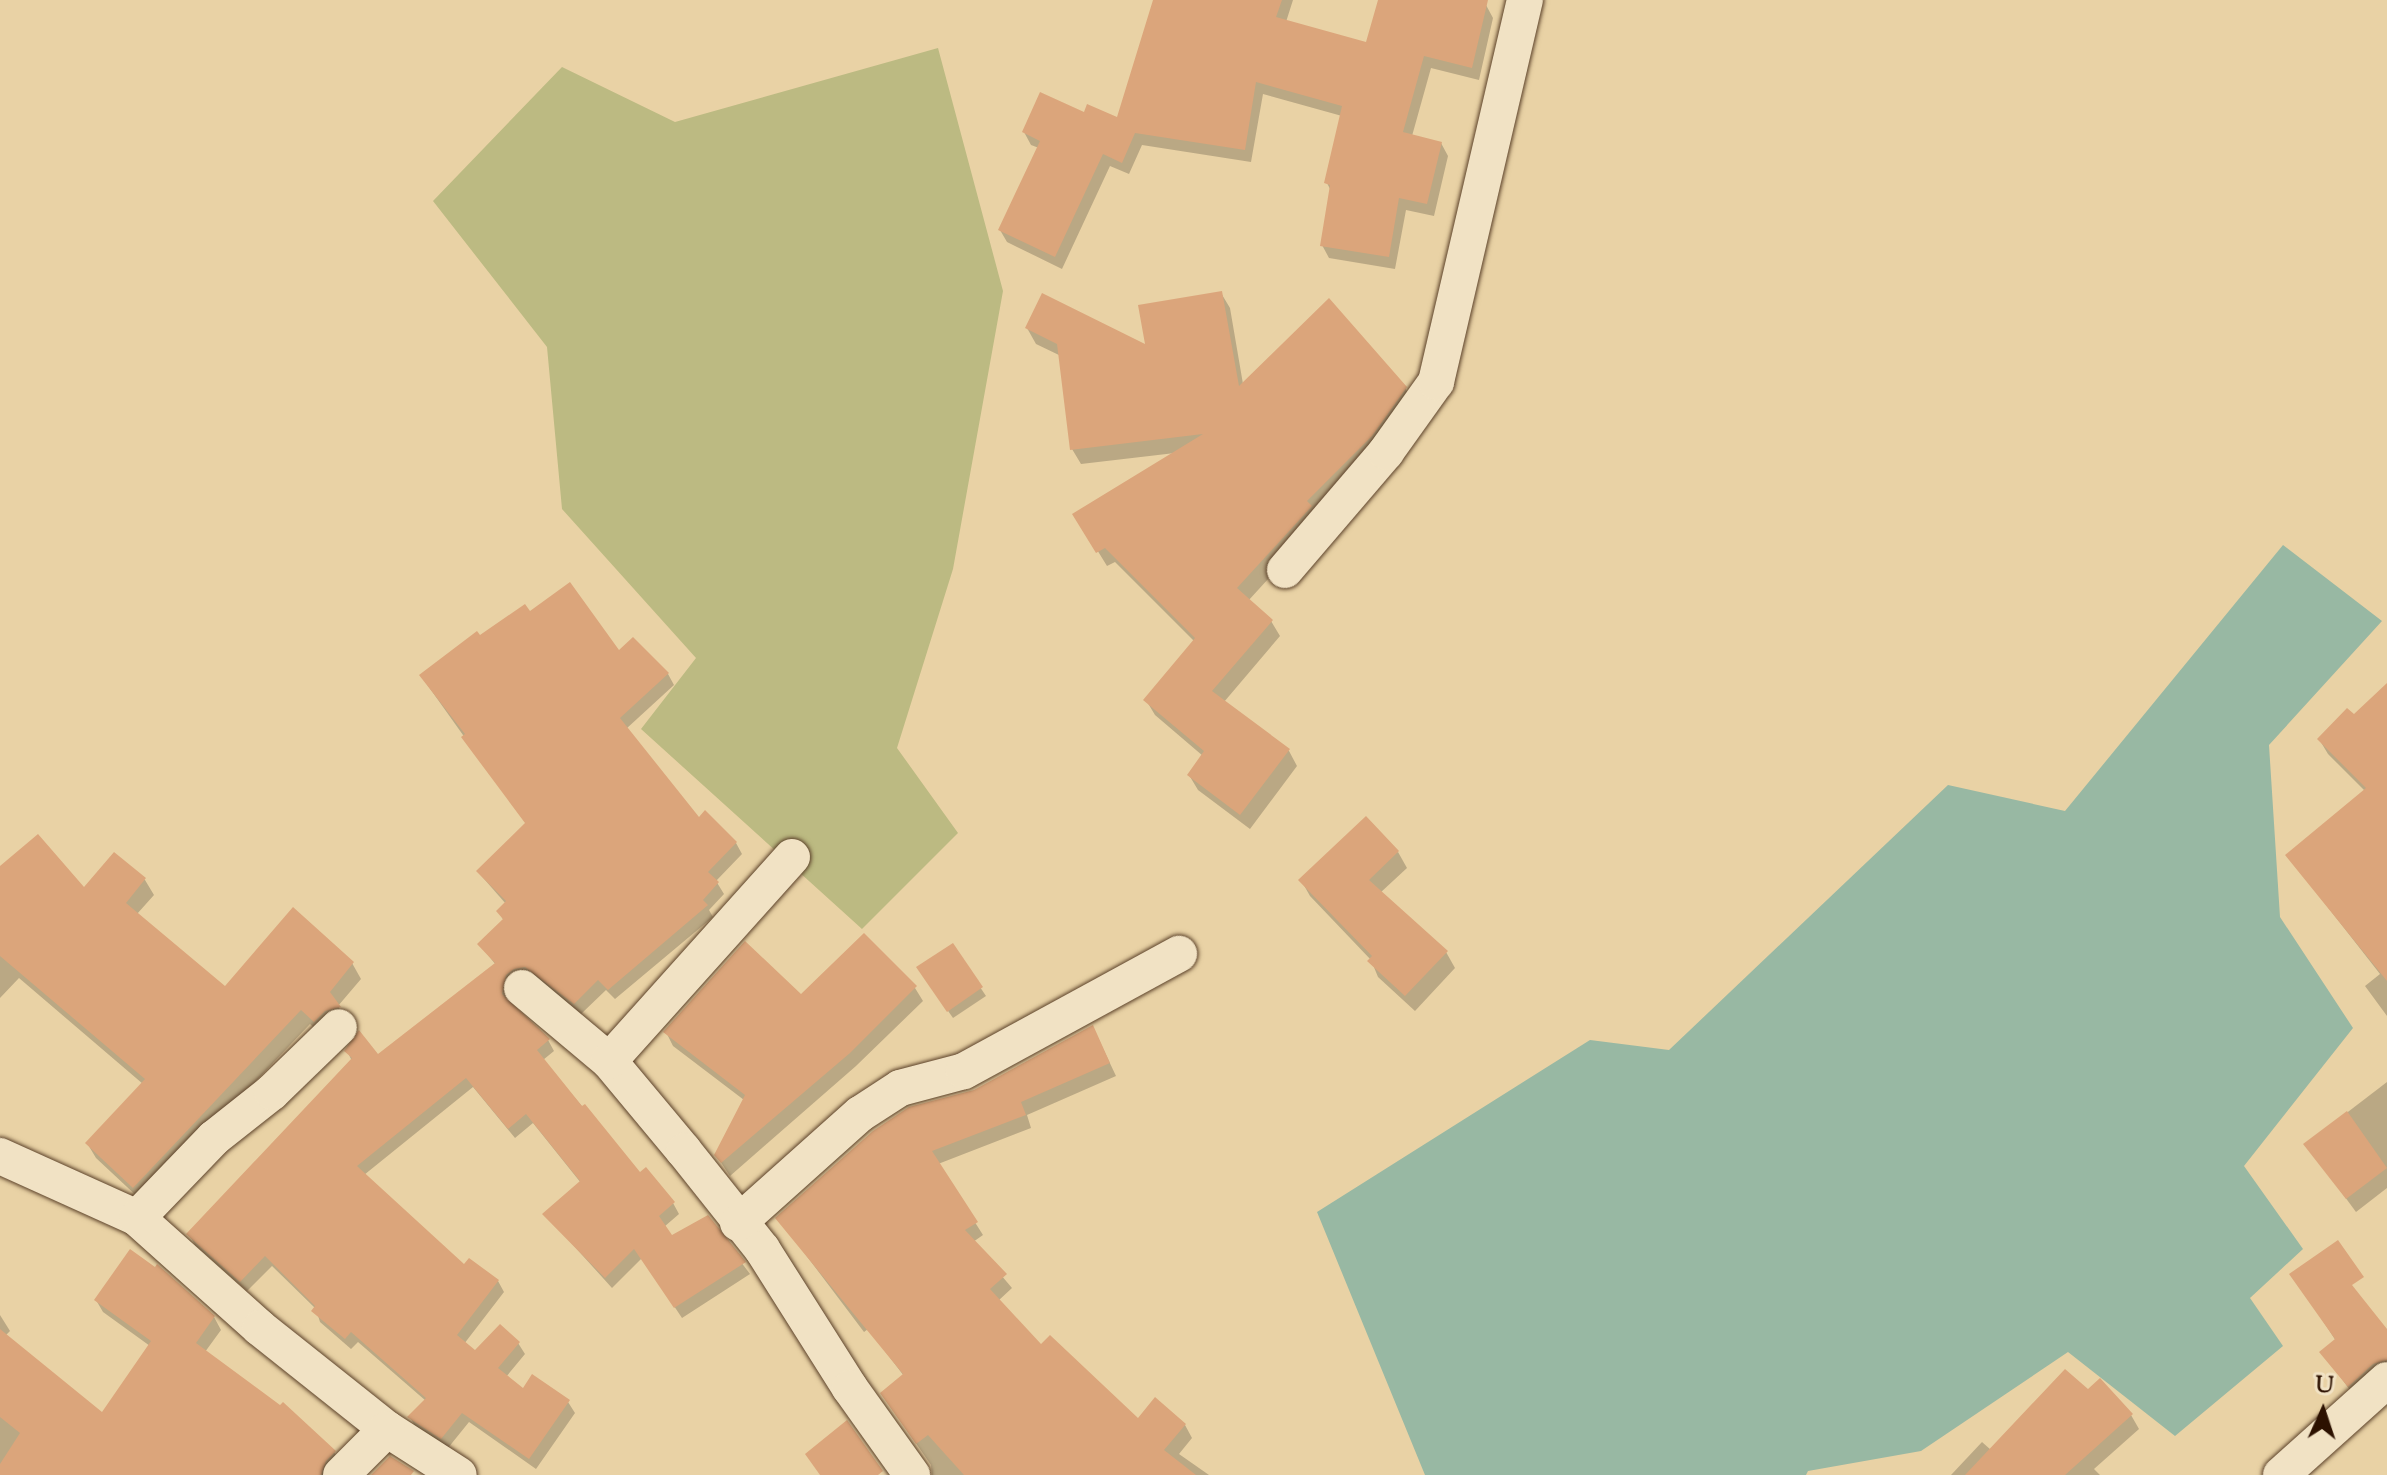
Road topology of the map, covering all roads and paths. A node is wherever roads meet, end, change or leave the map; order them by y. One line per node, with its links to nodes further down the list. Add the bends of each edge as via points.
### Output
1 (1525, 0): 2 (street, via 1436,382 1386,452)
2 (1285, 570)
3 (792, 857): 7 (street)
4 (1179, 954): 10 (street, via 964,1071 900,1088 860,1114)
5 (522, 988): 7 (street)
6 (339, 1027): 9 (street, via 272,1092 214,1138)
7 (609, 1061): 10 (street)
8 (0, 1156): 9 (street)
9 (137, 1218): 12 (street, via 260,1328)
10 (738, 1223): 15 (street, via 762,1249)
11 (2387, 1380): 16 (street)
12 (387, 1429): 13 (street); 14 (street)
13 (341, 1475)
14 (459, 1475)
15 (912, 1475)
16 (2281, 1475)

